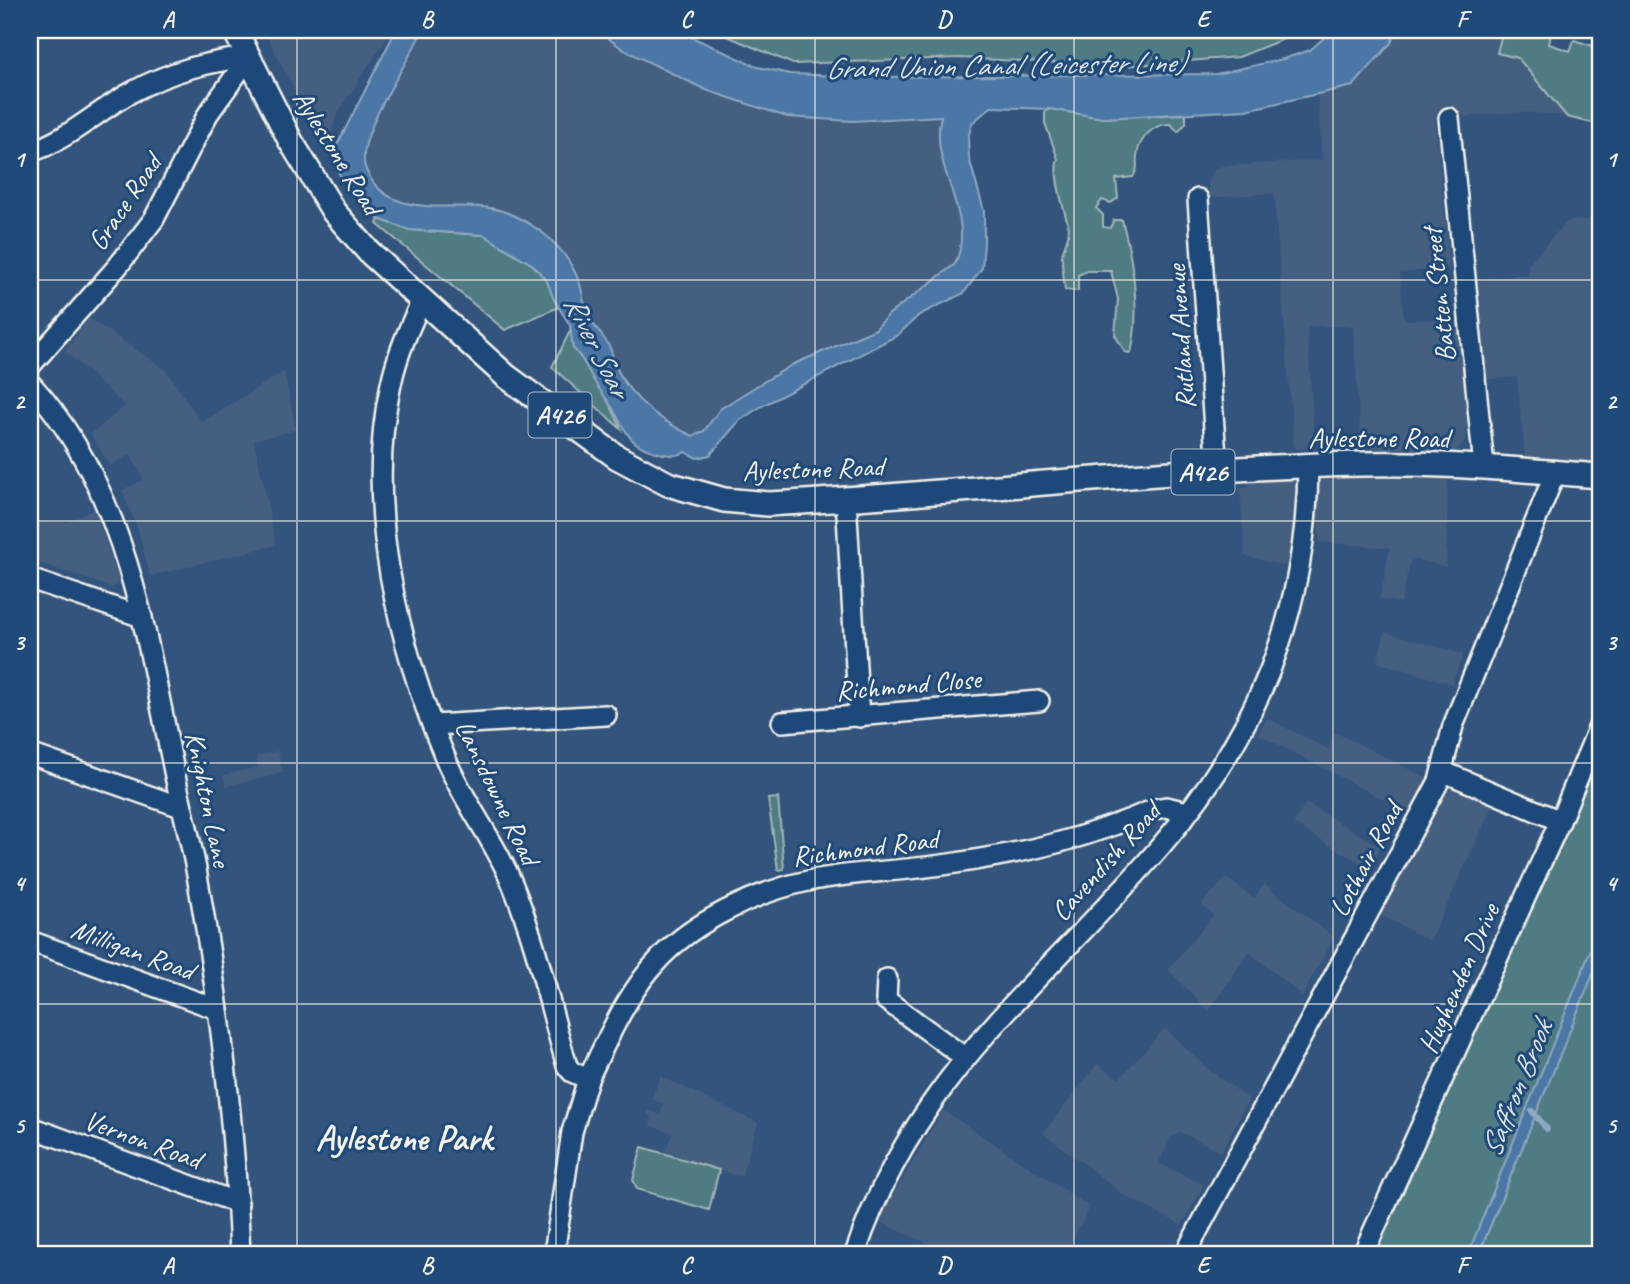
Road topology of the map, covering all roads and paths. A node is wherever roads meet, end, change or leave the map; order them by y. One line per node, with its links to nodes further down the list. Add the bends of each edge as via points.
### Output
1 (235, 30): 2 (main road, Aylestone Road / A426)
2 (249, 57): 4 (street, via 202,63 169,75); 6 (main road, Aylestone Road / A426, via 290,140 334,212 369,252); 7 (street, Grace Road, via 208,114 153,219)
3 (1449, 118): 10 (street, Batten Street)
4 (30, 152)
5 (1198, 199): 11 (street, Rutland Avenue)
6 (422, 300): 14 (main road, Aylestone Road / A426, via 506,376 617,457 668,484 724,500 768,504); 22 (street, Lansdowne Road, via 402,343 391,385 381,482 397,605 412,666)
7 (30, 366)
8 (30, 383): 16 (street, Knighton Lane, via 83,459 108,508)
9 (1308, 466): 10 (main road, Aylestone Road / A426); 11 (main road, Aylestone Road / A426); 26 (street, Cavendish Road, via 1303,560 1282,642 1242,730)
10 (1484, 467): 12 (main road, Aylestone Road / A426)
11 (1217, 471): 14 (main road, Aylestone Road / A426)
12 (1555, 473): 13 (main road, Aylestone Road / A426); 24 (street, Lothair Road, via 1453,726)
13 (1600, 476)
14 (846, 499): 19 (street)
15 (30, 579): 16 (street)
16 (142, 617): 25 (street, Knighton Lane)
17 (1039, 701): 19 (street, Richmond Close, via 874,712)
18 (606, 715): 22 (street)
19 (859, 717): 20 (street, Richmond Close)
20 (782, 722)
21 (1600, 724): 27 (street, Hughenden Drive)
22 (434, 725): 32 (street, Lansdowne Road, via 447,763 511,881 544,972 568,1066)
23 (30, 754): 25 (street)
24 (1442, 771): 27 (street); 38 (street, Lothair Road)
25 (181, 807): 30 (street, Knighton Lane, via 197,872)
26 (1187, 812): 31 (street, Cavendish Road, via 1127,884); 32 (street, Richmond Road, via 1155,809 1072,841 1026,852 815,877 754,896 706,921 651,967 619,1015)
27 (1560, 821): 39 (street, Hughenden Drive)
28 (30, 941): 30 (street, Milligan Road)
29 (887, 979): 31 (street, via 886,1000)
30 (217, 1009): 34 (street, Knighton Lane)
31 (964, 1057): 37 (street, Cavendish Road, via 892,1165)
32 (588, 1079): 35 (street, via 572,1132)
33 (30, 1127): 34 (street, Vernon Road)
34 (238, 1203): 36 (street, Knighton Lane)
35 (559, 1253)
36 (240, 1254)
37 (855, 1254)
38 (1185, 1254)
39 (1363, 1254)

